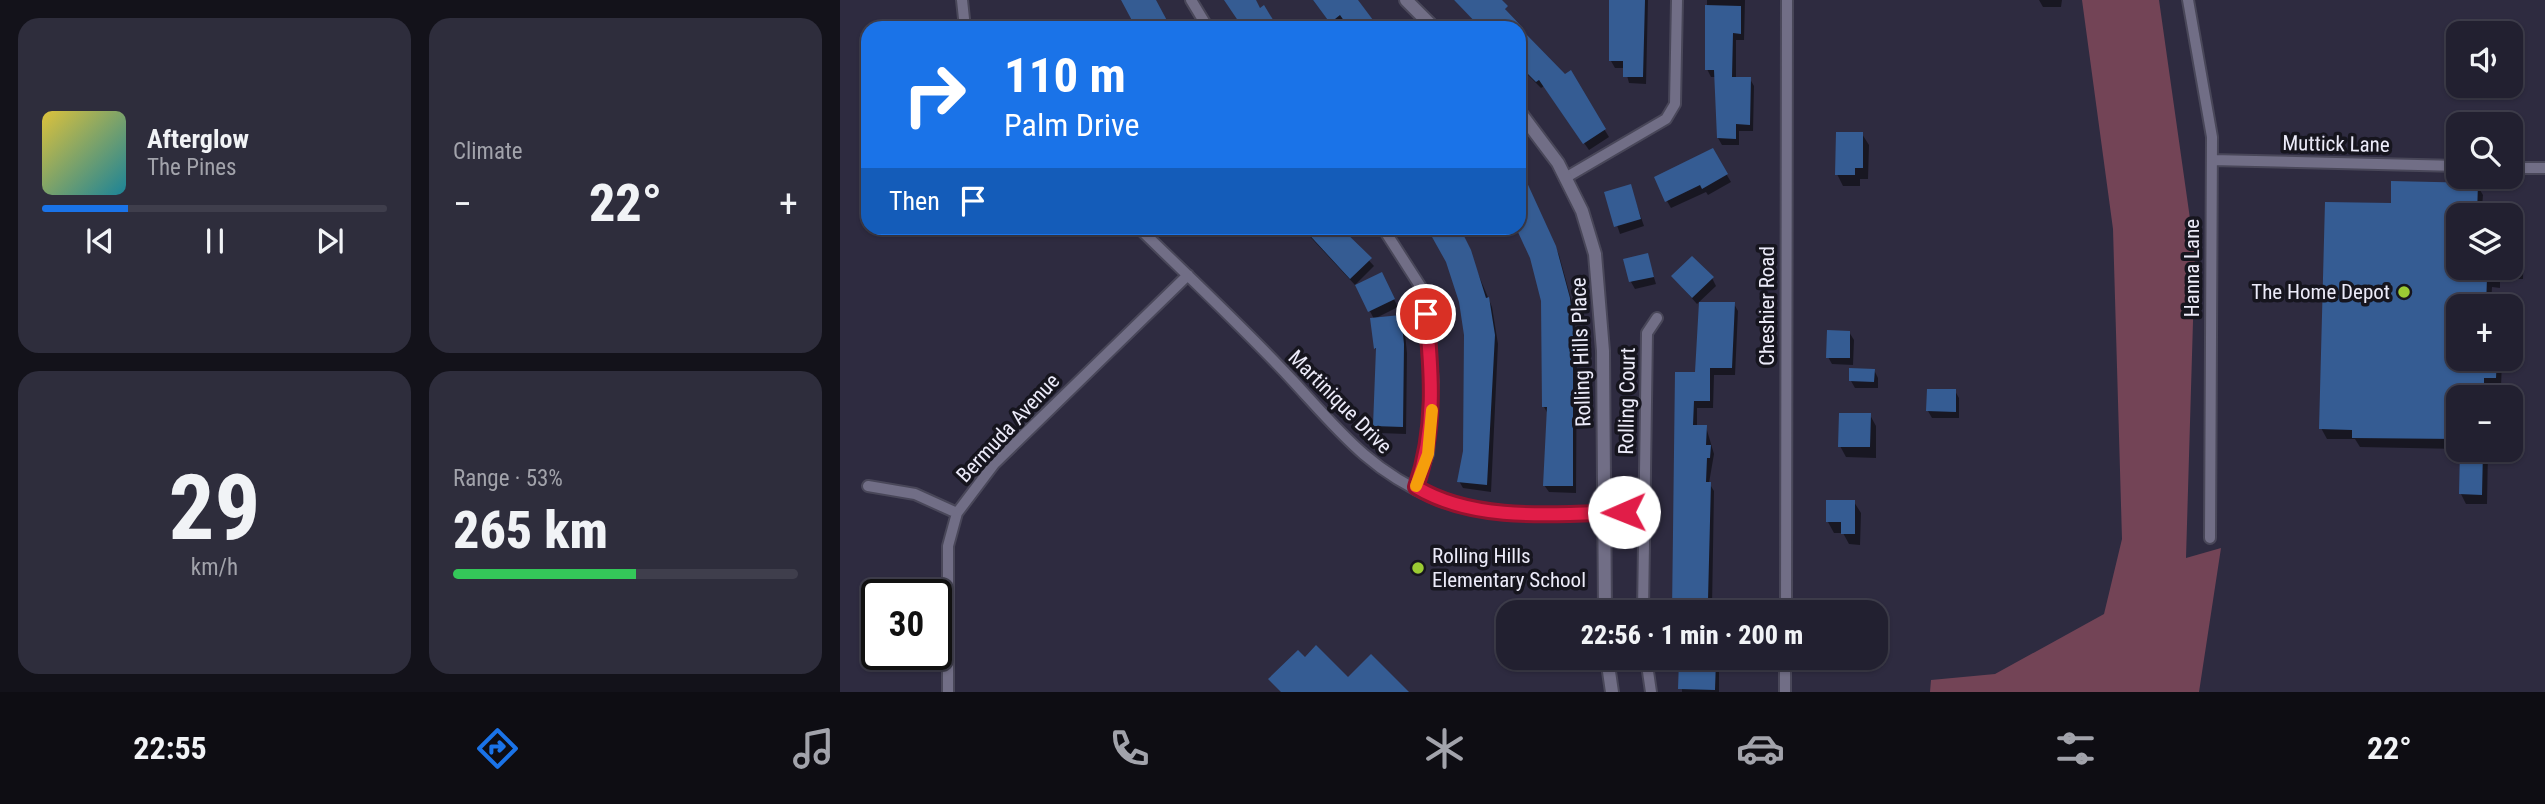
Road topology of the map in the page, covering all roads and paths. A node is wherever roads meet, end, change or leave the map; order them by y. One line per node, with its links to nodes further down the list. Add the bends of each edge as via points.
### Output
1 (962, 0): 7 (street)
2 (1191, 0): 8 (street)
3 (1406, 0): 9 (street)
4 (1677, 0): 15 (street, via 1675,104 1666,119)
5 (1787, 0): 28 (street, Cheshier Road)
6 (2188, 0): 11 (street, Hanna Lane)
7 (964, 21)
8 (1204, 21)
9 (1427, 21)
10 (1526, 121): 15 (street, Rolling Hills Place)
11 (2212, 160): 12 (street, Muttick Lane); 25 (street, Hanna Lane)
12 (2446, 166)
13 (2523, 167): 14 (street)
14 (2545, 168)
15 (1565, 178): 24 (street, Rolling Hills Place, via 1582,211 1600,289)
16 (1146, 235): 18 (street, Martinique Drive)
17 (1387, 235): 21 (street, via 1424,292 1433,382 1428,454)
18 (1188, 275): 21 (street, Martinique Drive, via 1378,469); 23 (street, Bermuda Avenue, via 994,464)
19 (1657, 318): 22 (street, Rolling Court, via 1647,333)
20 (868, 486): 23 (street, via 915,494)
21 (1416, 487): 24 (street, Martinique Drive, via 1434,498 1525,514)
22 (1645, 512): 24 (street, Martinique Drive); 27 (street, Rolling Court)
23 (957, 513): 32 (street, Bermuda Avenue, via 948,546)
24 (1604, 513): 26 (street, Rolling Hills Place)
25 (2210, 538)
26 (1605, 600)
27 (1643, 600)
28 (1786, 600)
29 (1609, 670): 33 (street)
30 (1648, 670): 34 (street)
31 (1785, 670): 35 (street)
32 (948, 692)
33 (1612, 692)
34 (1651, 692)
35 (1785, 692)

